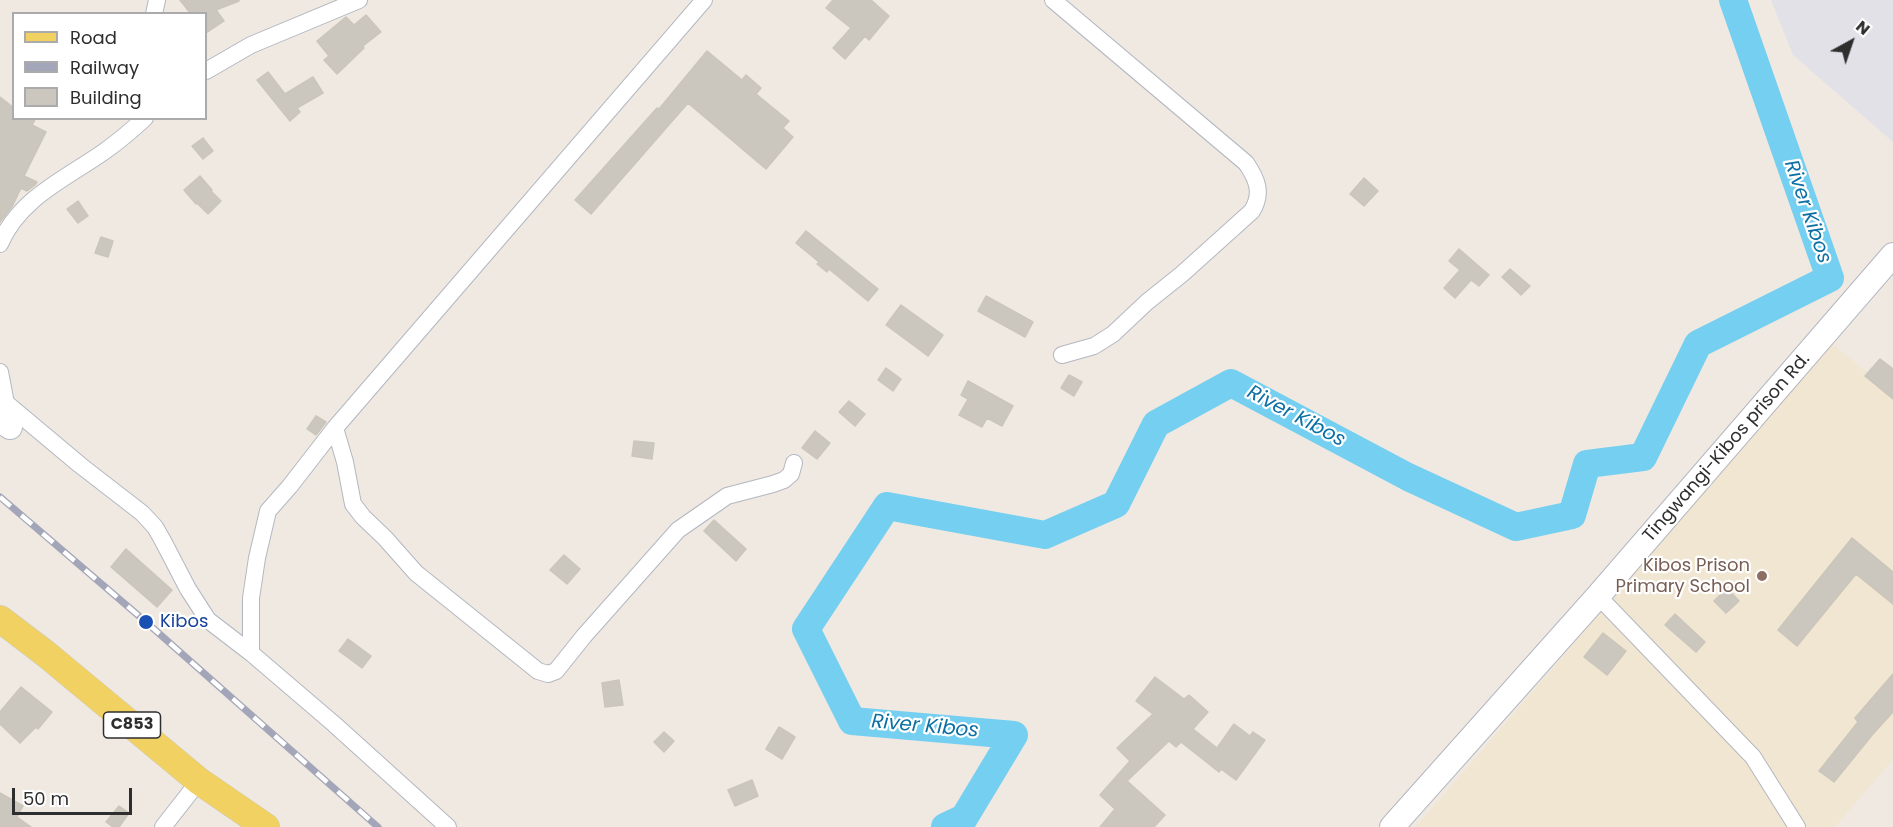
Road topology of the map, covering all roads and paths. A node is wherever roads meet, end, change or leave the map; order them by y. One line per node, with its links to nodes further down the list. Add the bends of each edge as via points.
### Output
1 (359, 0): 4 (street, via 251,45)
2 (704, 0): 11 (street)
3 (1053, 0): 8 (street, via 1246,163 1259,189 1252,211 1113,334 1094,346)
4 (207, 70)
5 (143, 120): 6 (street, via 107,150 40,194 22,210)
6 (0, 244)
7 (1893, 255): 13 (street, Tingwangi-Kibos prison Rd.)
8 (1062, 355)
9 (0, 372): 10 (street)
10 (5, 417): 15 (street, via 80,465 142,513 155,527 208,620)
11 (335, 428): 12 (street, via 353,504 363,517 416,573 538,671 548,674 556,671 678,530 727,496 784,480); 15 (street, via 268,511 251,598)
12 (794, 463)
13 (1598, 596): 20 (street, Tingwangi-Kibos prison Rd.); 21 (street, via 1753,757)
14 (0, 620): 16 (main road, C853)
15 (250, 653): 19 (street)
16 (199, 781): 17 (street); 18 (main road, C853)
17 (164, 827)
18 (266, 827)
19 (447, 827)
20 (1392, 827)
21 (1797, 827)

